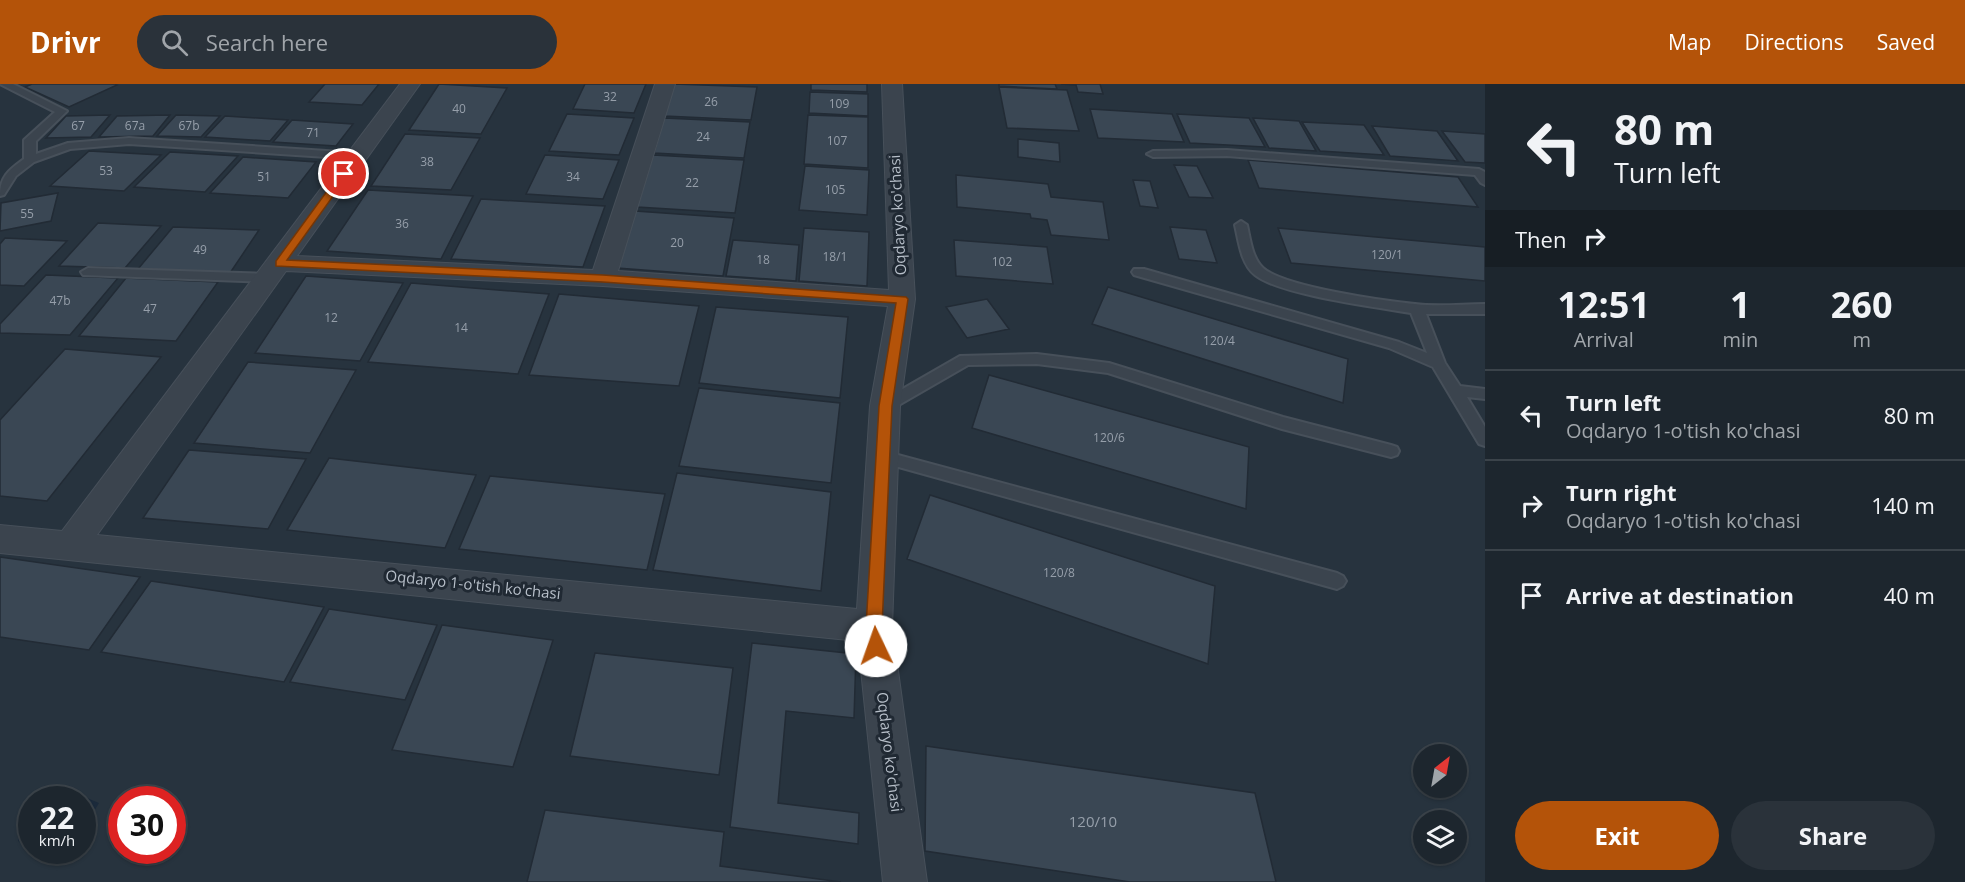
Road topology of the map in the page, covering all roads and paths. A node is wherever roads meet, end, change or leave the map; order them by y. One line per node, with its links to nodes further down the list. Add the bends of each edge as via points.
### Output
1 (5, 84): 7 (lane, via 62,111 30,140)
2 (410, 84): 6 (street)
3 (665, 84): 14 (street)
4 (892, 84): 15 (street, Oqdaryo ko'chasi)
5 (1153, 154): 8 (lane, via 1227,153 1479,172)
6 (357, 156): 7 (lane, via 129,141 68,146); 11 (street)
7 (30, 160): 9 (lane, via 11,174)
8 (1485, 181)
9 (0, 192)
10 (1241, 225): 16 (lane, via 1248,256 1260,274 1290,286)
11 (274, 271): 12 (lane); 14 (street); 26 (street)
12 (88, 272)
13 (1139, 272): 18 (lane, via 1394,345)
14 (603, 278): 15 (street)
15 (902, 299): 21 (street, Oqdaryo ko'chasi)
16 (1417, 309): 17 (lane); 18 (lane)
17 (1485, 309)
18 (1438, 363): 19 (lane)
19 (1457, 391): 20 (lane); 22 (lane)
20 (1485, 394)
21 (885, 406): 23 (lane, via 964,360 1037,359 1109,368 1282,423); 24 (street, Oqdaryo ko'chasi)
22 (1485, 440)
23 (1391, 451)
24 (883, 457): 27 (lane); 28 (street, Oqdaryo ko'chasi)
25 (0, 539): 26 (street, Oqdaryo 1-o'tish ko'chasi)
26 (72, 544): 28 (street, Oqdaryo 1-o'tish ko'chasi)
27 (1337, 581)
28 (874, 627): 29 (street, Oqdaryo ko'chasi)
29 (905, 882)

